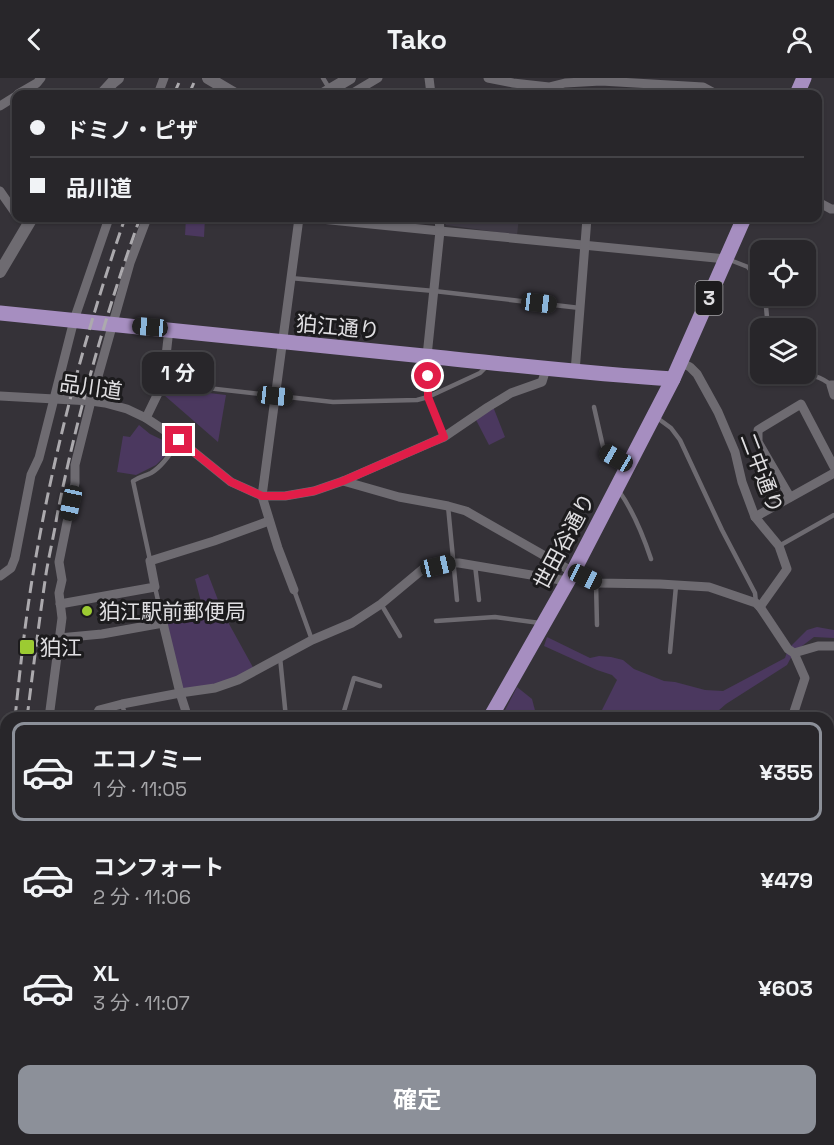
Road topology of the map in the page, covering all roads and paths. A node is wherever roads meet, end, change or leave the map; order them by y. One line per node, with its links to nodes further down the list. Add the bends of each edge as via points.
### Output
1 (41, 78): 9 (street)
2 (208, 78): 10 (street)
3 (350, 78): 11 (street)
4 (378, 78): 12 (street)
5 (488, 78): 8 (street)
6 (543, 78): 8 (street)
7 (565, 83): 8 (street); 13 (street); 14 (street, via 601,81)
8 (549, 87)
9 (25, 90)
10 (228, 90)
11 (330, 90)
12 (358, 90)
13 (565, 90)
14 (709, 90)
15 (0, 191): 16 (street)
16 (12, 206)
17 (22, 222): 28 (street)
18 (108, 222): 34 (street)
19 (145, 222): 35 (street)
20 (298, 222): 30 (street)
21 (350, 222): 25 (street)
22 (439, 222): 25 (street)
23 (587, 222): 26 (street)
24 (742, 222): 27 (main road, 世田谷通り / 3)
25 (440, 231): 26 (street); 31 (street)
26 (584, 246): 27 (street); 32 (street)
27 (726, 259): 29 (lane); 39 (main road, 世田谷通り / 3)
28 (2, 265)
29 (750, 270)
30 (290, 278): 31 (lane); 37 (street)
31 (434, 291): 32 (lane); 38 (street)
32 (581, 308): 42 (street)
33 (0, 313): 34 (main road, 狛江通り)
34 (74, 320): 35 (main road, 狛江通り); 51 (street)
35 (112, 324): 36 (main road, 狛江通り); 52 (street)
36 (169, 329): 37 (main road, 狛江通り); 45 (street)
37 (282, 343): 38 (main road, 狛江通り); 49 (street)
38 (427, 356): 40 (main road, 狛江通り); 50 (lane)
39 (680, 362): 44 (main road, 世田谷通り / 3); 67 (street, 二中通り, via 697,374 718,412)
40 (489, 363): 41 (main road, 狛江通り); 50 (lane, via 480,373)
41 (546, 369): 42 (main road, 狛江通り); 56 (street, 品川道, via 542,382 511,393)
42 (575, 372): 44 (main road, 狛江通り)
43 (816, 376): 46 (lane)
44 (673, 379): 54 (main road, 世田谷通り / 3)
45 (163, 383): 49 (lane); 55 (street)
46 (833, 385): 47 (street)
47 (834, 395)
48 (0, 396): 51 (street, 品川道)
49 (275, 396): 50 (lane, via 333,402); 63 (street)
50 (428, 397): 56 (lane)
51 (54, 399): 52 (street, 品川道); 74 (street, via 31,475 15,558 11,568)
52 (91, 401): 55 (street, 品川道); 82 (street, via 75,465 59,562)
53 (594, 406): 58 (lane, via 604,451)
54 (654, 415): 58 (main road, 世田谷通り / 3); 84 (lane, via 680,440)
55 (146, 418): 57 (street, 品川道)
56 (444, 437): 61 (street, 品川道)
57 (179, 440): 63 (street, 品川道, via 231,482); 71 (lane, via 158,467 133,481)
58 (628, 465): 62 (main road, 世田谷通り / 3)
59 (834, 467): 64 (street, via 801,404 758,430 758,442)
60 (834, 473): 64 (street)
61 (343, 481): 63 (street, 品川道, via 314,491); 65 (street)
62 (616, 488): 70 (lane, via 639,526); 75 (main road, 世田谷通り / 3)
63 (262, 496): 68 (street)
64 (790, 497): 67 (street)
65 (448, 506): 72 (lane); 75 (street, via 466,511)
66 (834, 515): 69 (lane)
67 (756, 517): 69 (street, 二中通り)
68 (269, 521): 71 (street); 79 (street)
69 (779, 546): 84 (street, 二中通り, via 787,569)
70 (651, 559)
71 (150, 561): 78 (street)
72 (453, 562): 73 (street); 80 (lane); 83 (street, via 423,569)
73 (475, 565): 75 (street); 81 (lane)
74 (0, 576)
75 (570, 576): 76 (street); 87 (main road, 世田谷通り / 3)
76 (596, 583): 77 (street); 88 (lane)
77 (676, 585): 84 (street, via 709,588); 93 (lane)
78 (155, 587): 82 (street); 86 (lane)
79 (294, 590): 91 (lane)
80 (457, 600)
81 (479, 600)
82 (60, 604): 90 (street)
83 (381, 604): 89 (lane); 91 (street, via 352,623)
84 (758, 605): 94 (street)
85 (435, 621): 87 (lane, via 495,617)
86 (163, 623): 90 (street); 97 (street)
87 (544, 623): 105 (main road, 世田谷通り / 3)
88 (597, 625)
89 (400, 636)
90 (59, 638): 99 (street)
91 (312, 640): 95 (street)
92 (834, 646): 94 (street)
93 (670, 652)
94 (794, 652): 106 (street, via 805,678)
95 (280, 657): 97 (street, via 238,680); 103 (lane)
96 (380, 686): 104 (lane, via 354,678)
97 (180, 693): 98 (street); 102 (street)
98 (122, 704): 100 (street); 101 (lane)
99 (50, 712)
100 (98, 712)
101 (124, 712)
102 (186, 712)
103 (285, 712)
104 (344, 712)
105 (493, 712)
106 (794, 712)

